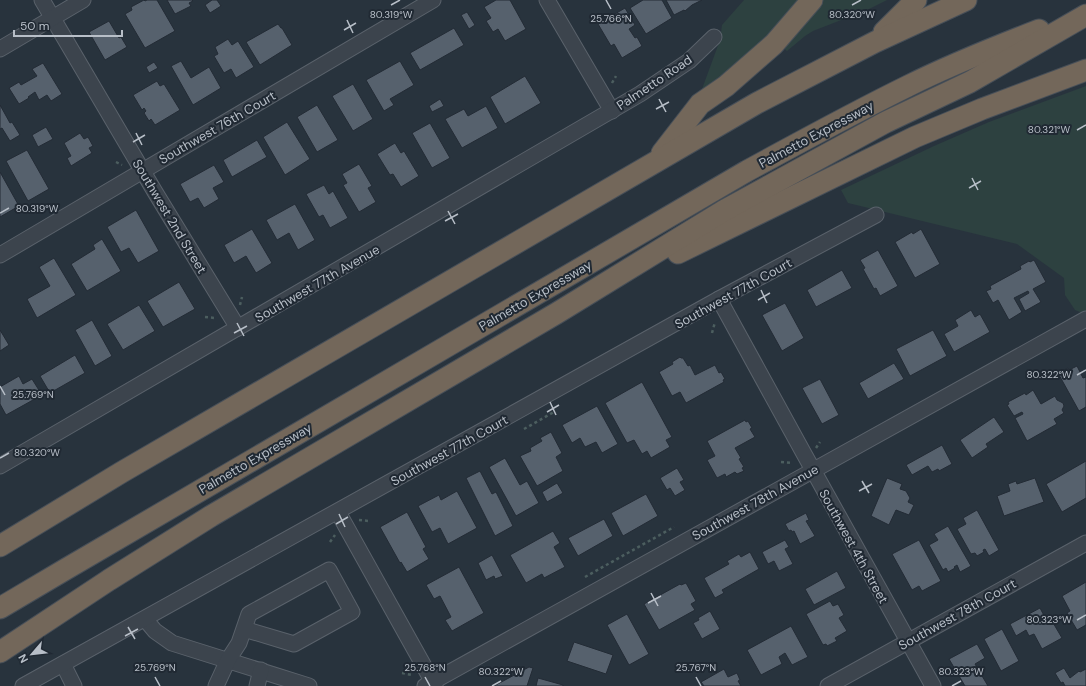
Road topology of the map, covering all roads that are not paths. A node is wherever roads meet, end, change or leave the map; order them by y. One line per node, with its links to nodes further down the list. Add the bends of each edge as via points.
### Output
1 (42, 0): 10 (street, Southwest 2nd Street)
2 (83, 0): 10 (street)
3 (433, 0): 17 (street, Southwest 76th Court)
4 (547, 0): 15 (street)
5 (812, 0): 16 (highway, via 774,44 726,86 700,104)
6 (916, 0): 12 (highway)
7 (966, 0): 12 (highway)
8 (1086, 12): 29 (highway, Palmetto Expressway, via 955,64 802,141 561,279)
9 (1086, 15): 21 (highway, via 970,82 886,122 732,206)
10 (53, 18): 13 (street); 17 (street, Southwest 2nd Street)
11 (714, 38): 15 (street, Palmetto Road, via 689,61)
12 (875, 42): 16 (highway, via 757,103)
13 (0, 49)
14 (1086, 70): 21 (highway, via 915,137)
15 (612, 111): 23 (street, Southwest 77th Avenue)
16 (656, 161): 28 (highway, via 122,472)
17 (142, 171): 19 (street, Southwest 76th Court); 23 (street, Southwest 2nd Street)
18 (876, 215): 20 (street, Southwest 77th Court)
19 (0, 255)
20 (720, 299): 25 (street, Southwest 4th Street); 26 (street, Southwest 77th Court)
21 (557, 313): 33 (highway, via 210,516)
22 (1086, 319): 25 (street, Southwest 78th Avenue)
23 (238, 328): 24 (street, Southwest 77th Avenue)
24 (0, 466)
25 (813, 470): 32 (street, Southwest 4th Street); 37 (street, Southwest 78th Avenue)
26 (338, 512): 30 (street, Southwest 77th Court); 37 (street)
27 (1086, 543): 32 (street, Southwest 78th Court)
28 (0, 546)
29 (0, 608)
30 (145, 618): 34 (street, via 155,631 172,643); 35 (street, Southwest 77th Court)
31 (244, 629): 31 (street, via 249,614 329,570 352,612 294,644); 34 (street)
32 (908, 642): 43 (street, Southwest 78th Court); 44 (street, Southwest 4th Street)
33 (0, 652)
34 (228, 660): 36 (street); 40 (street)
35 (63, 664): 38 (street, Southwest 77th Court); 39 (street)
36 (261, 670): 41 (street); 42 (street)
37 (427, 682)
38 (23, 686)
39 (74, 686)
40 (216, 686)
41 (257, 686)
42 (309, 686)
43 (828, 686)
44 (933, 686)

